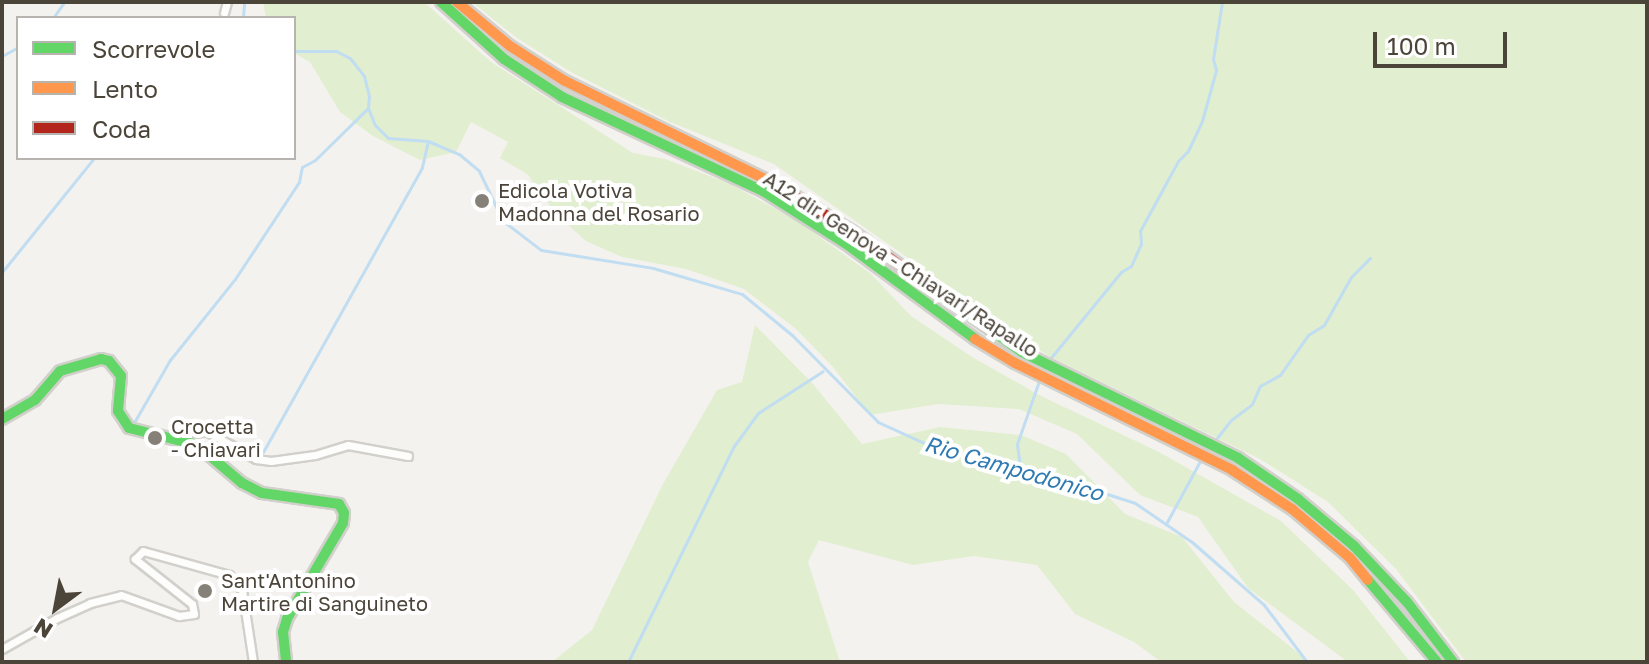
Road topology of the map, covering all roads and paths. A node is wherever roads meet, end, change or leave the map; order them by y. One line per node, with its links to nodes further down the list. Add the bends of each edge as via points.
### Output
1 (227, 2): 4 (street)
2 (441, 2): 8 (main road, A12 dir. Genova - Chiavari/Rapallo, via 504,59 562,97 763,191 1015,363 1161,432)
3 (457, 2): 8 (main road, via 510,46 565,81 766,178 840,223 1022,352 1238,458)
4 (224, 13)
5 (2, 419): 6 (main road, via 35,400 60,371 101,359 121,376 118,411 129,428)
6 (168, 438): 7 (street, via 181,431 208,432 256,459 271,461 358,445); 11 (main road, via 197,445 254,490 330,500 343,508 343,523 287,619)
7 (408, 456)
8 (1295, 504): 12 (main road, A12 dir. Genova - Chiavari/Rapallo, via 1350,558); 13 (main road, via 1354,546)
9 (2, 649): 10 (street, via 68,613 121,595 179,616 194,614 192,604 135,559 143,551 229,575 242,590)
10 (253, 662)
11 (286, 662)
12 (1437, 662)
13 (1453, 662)

